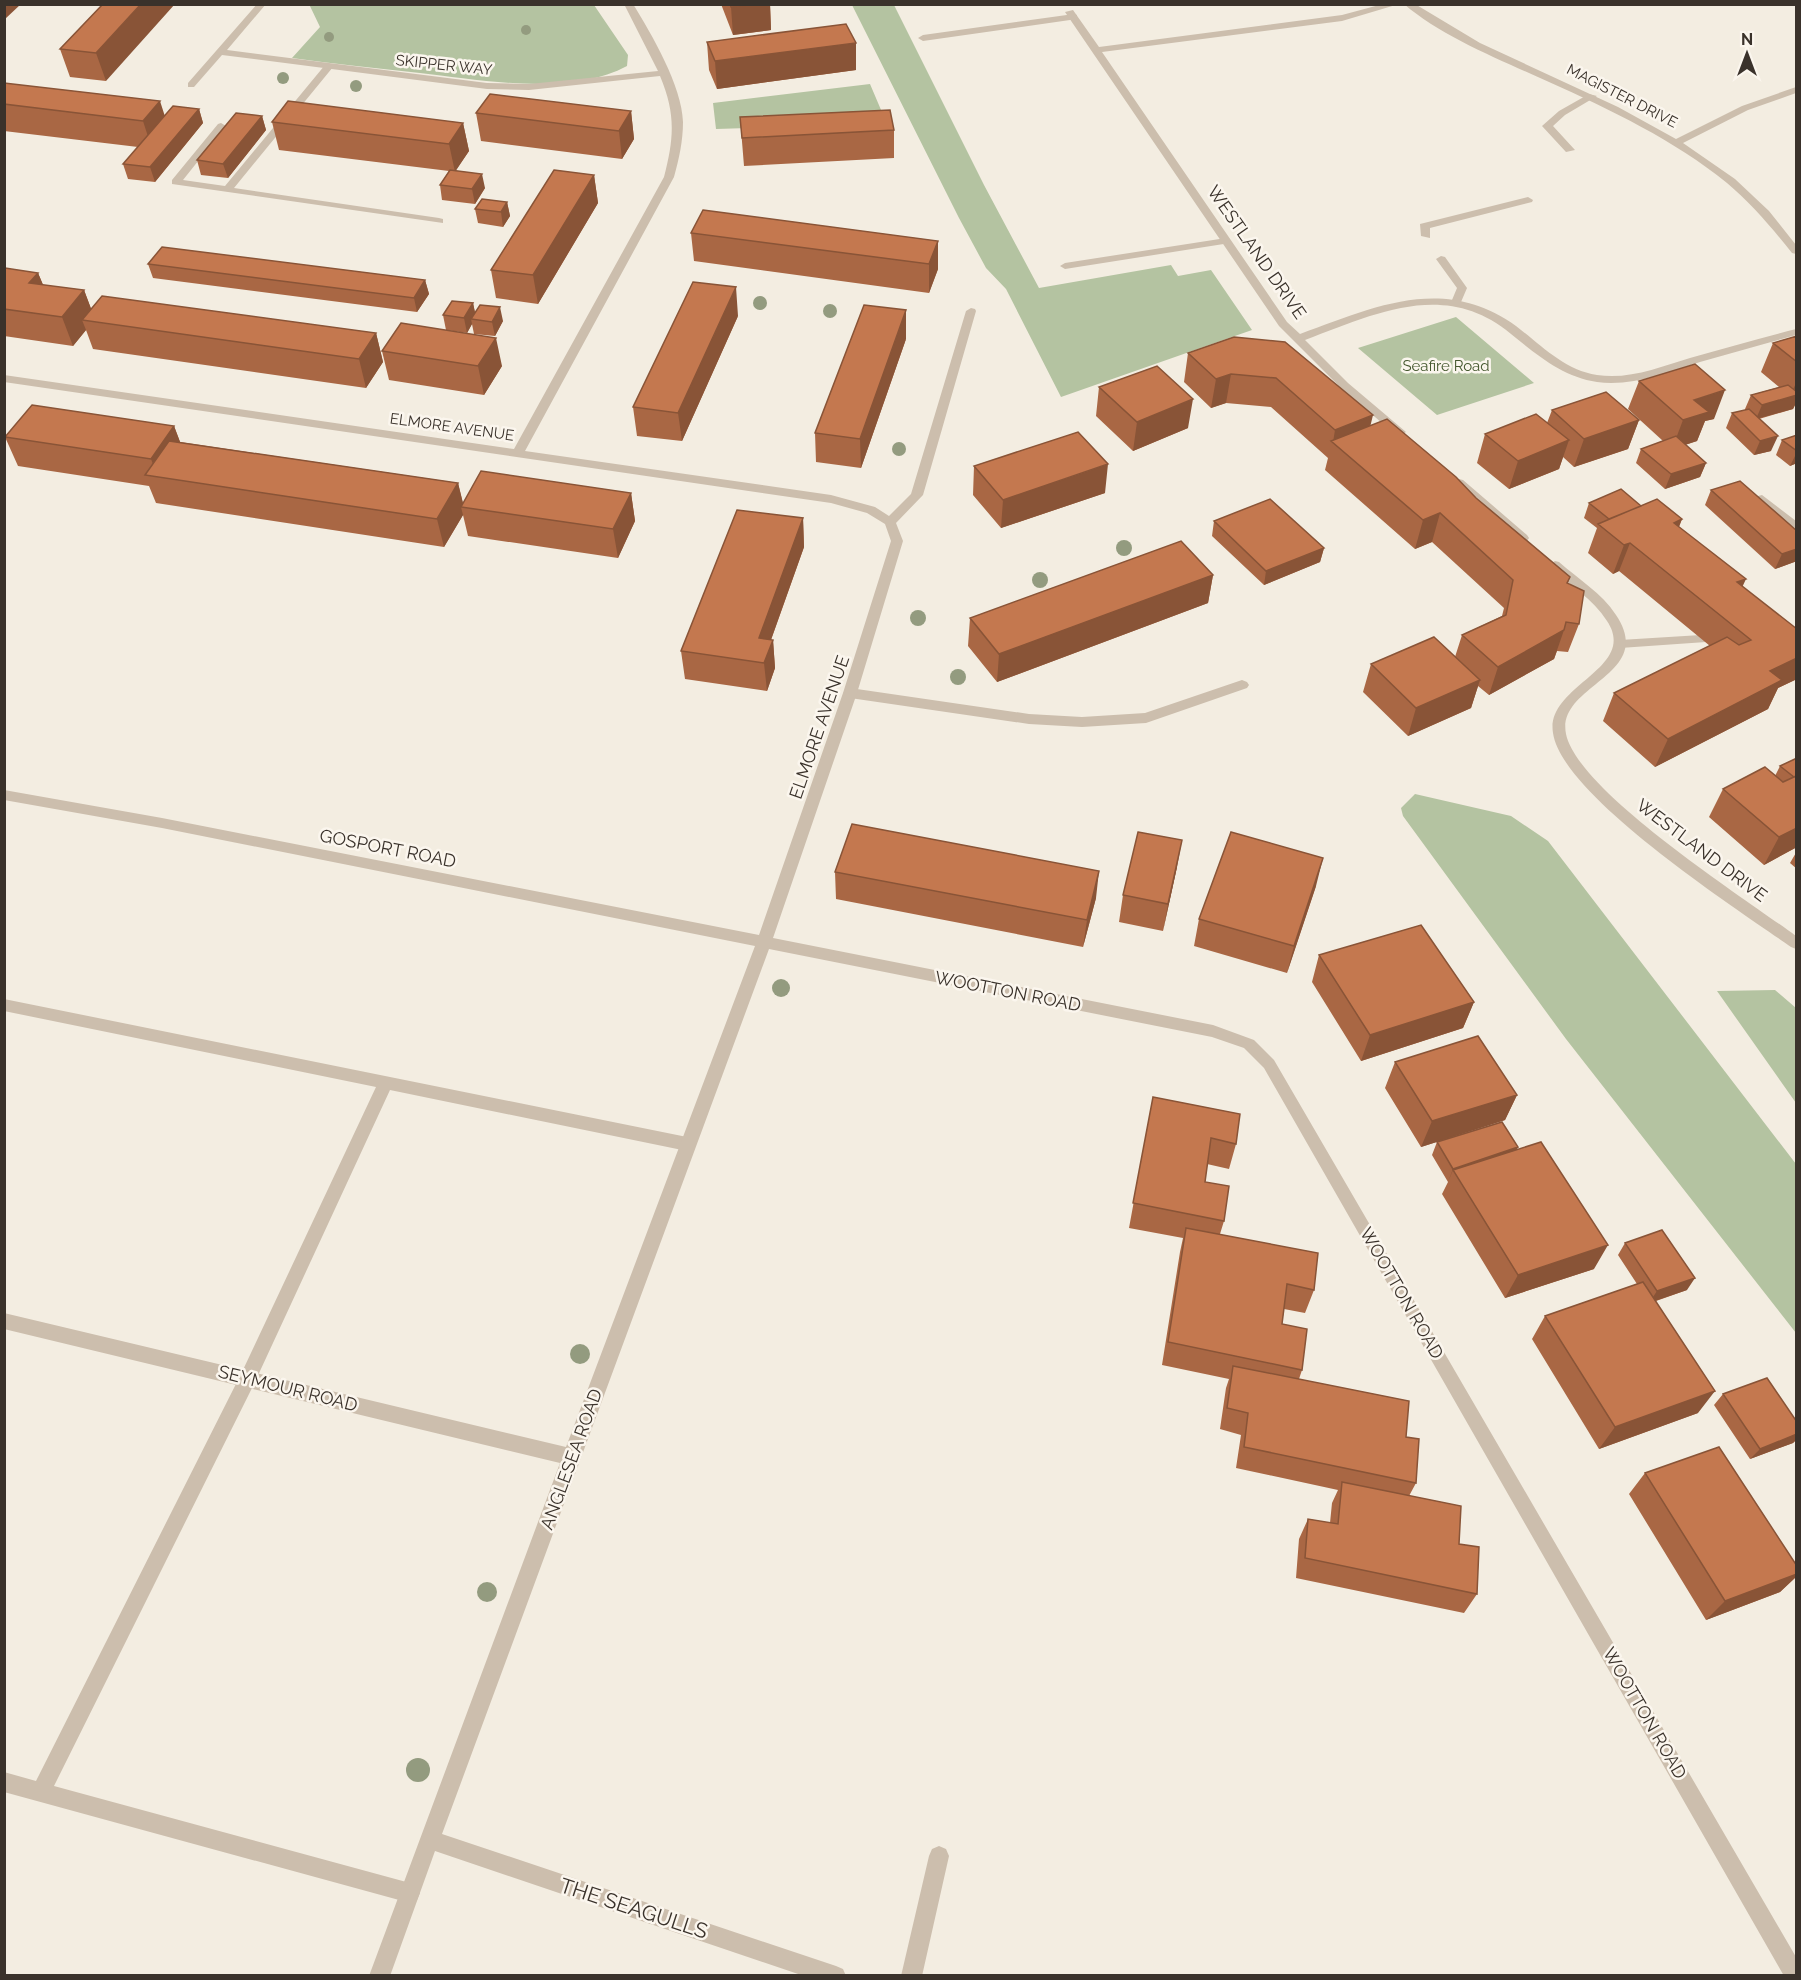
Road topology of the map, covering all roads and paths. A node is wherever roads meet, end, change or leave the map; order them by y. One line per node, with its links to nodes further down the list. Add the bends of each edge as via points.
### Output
1 (262, 4): 8 (street)
2 (628, 4): 10 (street)
3 (1395, 4): 7 (street, via 1342,18)
4 (1408, 4): 13 (street, MAGISTER DRIVE, via 1487,50)
5 (1071, 11): 6 (street); 7 (street, WESTLAND DRIVE)
6 (923, 38)
7 (1098, 50): 21 (street, WESTLAND DRIVE)
8 (222, 52): 9 (street, SKIPPER WAY); 11 (street)
9 (328, 67): 10 (street, SKIPPER WAY, via 488,86 529,87); 17 (street)
10 (664, 73): 31 (street, via 678,118 669,177)
11 (191, 85)
12 (1797, 90): 15 (street, via 1745,108)
13 (1592, 96): 15 (street, MAGISTER DRIVE); 16 (street, via 1546,126)
14 (221, 126): 17 (street, via 176,182)
15 (1678, 142): 22 (street, MAGISTER DRIVE, via 1723,175)
16 (1570, 150)
17 (227, 190): 19 (street)
18 (1528, 200): 20 (street, via 1424,226)
19 (439, 221)
20 (1426, 236)
21 (1226, 241): 24 (street); 28 (street, WESTLAND DRIVE)
22 (1797, 250)
23 (1441, 259): 25 (street, via 1462,288)
24 (1065, 266)
25 (1457, 300): 27 (street, via 1510,327 1562,368 1598,379 1649,374); 28 (street, via 1428,300 1386,308)
26 (971, 312): 34 (street, via 917,495)
27 (1797, 332)
28 (1297, 339): 30 (street, WESTLAND DRIVE)
29 (4, 378): 31 (street, ELMORE AVENUE)
30 (1412, 443)
31 (518, 453): 34 (street, ELMORE AVENUE, via 831,499 871,510)
32 (1447, 472): 36 (street)
33 (1762, 499): 35 (street)
34 (890, 522): 41 (street, ELMORE AVENUE, via 897,541)
35 (1797, 527)
36 (1531, 545)
37 (1548, 560): 39 (street, via 1605,609 1617,626)
38 (1701, 639): 39 (street)
39 (1620, 644): 44 (street, WESTLAND DRIVE, via 1617,658 1575,695 1562,713 1559,730 1568,756 1587,781 1660,846)
40 (1242, 685): 41 (street, via 1146,718 1082,722 1029,719)
41 (850, 693): 43 (street, ELMORE AVENUE)
42 (4, 795): 43 (street, GOSPORT ROAD)
43 (764, 942): 47 (street, ANGLESEA ROAD); 59 (street, WOOTTON ROAD, via 1213,1031 1250,1044 1269,1064)
44 (1797, 943)
45 (4, 1005): 46 (street)
46 (385, 1084): 47 (street); 49 (street)
47 (687, 1144): 50 (street, ANGLESEA ROAD)
48 (4, 1321): 49 (street, SEYMOUR ROAD)
49 (248, 1378): 50 (street, SEYMOUR ROAD); 52 (street)
50 (572, 1457): 53 (street, ANGLESEA ROAD)
51 (4, 1782): 52 (street)
52 (40, 1792): 55 (street)
53 (431, 1840): 55 (street, ANGLESEA ROAD); 57 (street, THE SEAGULLS)
54 (939, 1856): 58 (street)
55 (410, 1893): 56 (street, ANGLESEA ROAD)
56 (379, 1976)
57 (836, 1976)
58 (911, 1976)
59 (1796, 1976)

